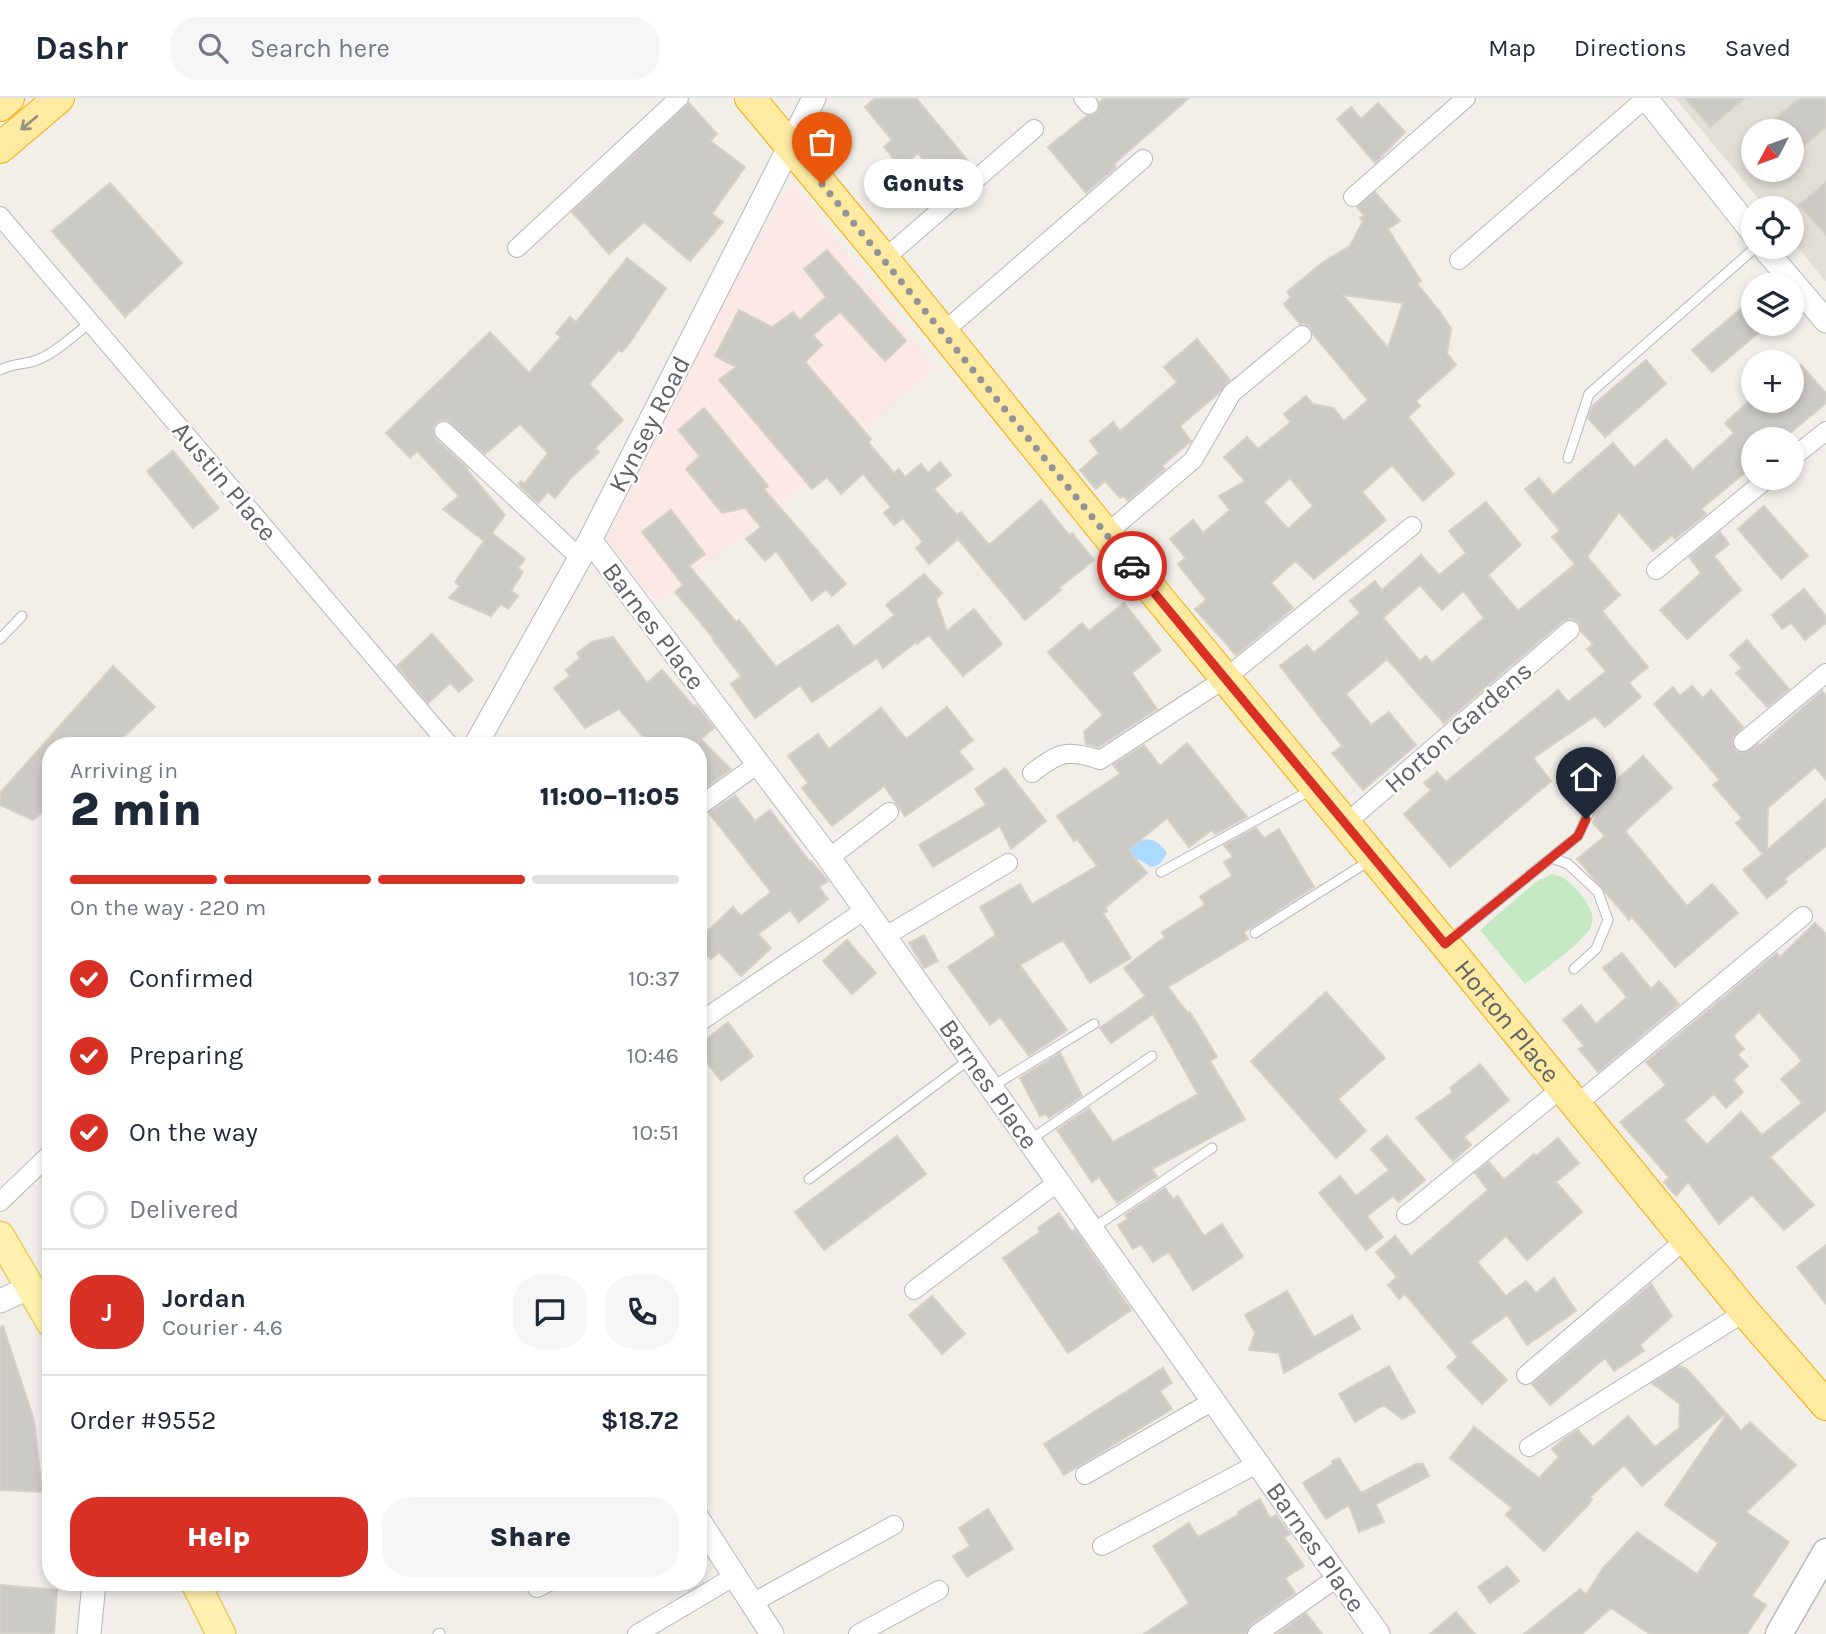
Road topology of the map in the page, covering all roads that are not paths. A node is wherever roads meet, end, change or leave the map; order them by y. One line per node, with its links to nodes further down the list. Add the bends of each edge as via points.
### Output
1 (9, 98): 8 (highway)
2 (59, 98): 11 (highway, one-way to 11)
3 (679, 98): 16 (street)
4 (750, 98): 10 (highway, Horton Place)
5 (814, 98): 10 (street, Kynsey Road)
6 (1466, 98): 13 (street)
7 (1646, 98): 15 (street); 20 (street)
8 (0, 106)
9 (1034, 129): 17 (street)
10 (791, 146): 17 (highway, Horton Place); 33 (street, Kynsey Road)
11 (0, 148)
12 (1143, 159): 23 (street)
13 (1353, 197)
14 (0, 216): 22 (street, Austin Place)
15 (1741, 218)
16 (517, 248)
17 (884, 259): 23 (highway, Horton Place)
18 (1742, 259): 29 (lane, via 1589,394)
19 (1773, 259): 21 (street)
20 (1459, 260)
21 (1826, 321)
22 (92, 322): 25 (lane, via 40,359 12,363); 40 (street, Austin Place)
23 (942, 333): 32 (highway, Horton Place)
24 (1302, 335): 32 (street, via 1232,394 1193,460)
25 (0, 370)
26 (444, 431): 33 (street)
27 (1826, 431): 28 (street)
28 (1804, 448)
29 (1568, 458)
30 (1753, 490): 34 (street)
31 (1412, 526): 39 (street)
32 (1106, 534): 39 (highway, Horton Place)
33 (585, 549): 41 (street, Kynsey Road); 43 (street, Barnes Place)
34 (1656, 570)
35 (22, 616): 37 (lane)
36 (1570, 630): 49 (street, Horton Gardens)
37 (0, 639)
38 (1826, 673): 42 (street)
39 (1226, 678): 44 (street, via 1100,760 1080,753 1054,756); 45 (highway, Horton Place)
40 (442, 737)
41 (480, 737)
42 (1742, 742)
43 (758, 764): 46 (street); 50 (street, Barnes Place)
44 (1032, 773)
45 (1315, 788): 49 (highway, Horton Place); 54 (lane)
46 (707, 801)
47 (1593, 803): 52 (lane, via 1578,836)
48 (889, 811): 50 (street)
49 (1345, 824): 51 (highway, Horton Place)
50 (829, 858): 55 (street, Barnes Place)
51 (1374, 858): 57 (lane); 59 (highway, Horton Place)
52 (1552, 858): 59 (lane); 60 (lane, via 1568,864 1598,892 1608,920 1596,949)
53 (1008, 863): 58 (street)
54 (1161, 872)
55 (865, 909): 58 (street, Barnes Place); 61 (street)
56 (1803, 916): 66 (street)
57 (1255, 933)
58 (884, 937): 64 (street, Barnes Place)
59 (1445, 944): 66 (highway, Horton Place)
60 (1574, 969)
61 (707, 1017)
62 (1094, 1024): 65 (lane)
63 (1152, 1056): 67 (lane)
64 (971, 1058): 65 (street, Barnes Place); 70 (lane)
65 (991, 1087): 67 (street, Barnes Place)
66 (1569, 1096): 73 (street); 76 (highway, Horton Place)
67 (1029, 1141): 71 (street, Barnes Place)
68 (1212, 1148): 74 (lane)
69 (42, 1162): 72 (street)
70 (809, 1179)
71 (1058, 1182): 74 (street, Barnes Place); 78 (street)
72 (0, 1202)
73 (1406, 1215)
74 (1092, 1229): 83 (street, Barnes Place)
75 (0, 1236): 77 (main road)
76 (1686, 1239): 81 (highway, Horton Place); 82 (street)
77 (30, 1287): 79 (street); 80 (main road)
78 (914, 1290)
79 (0, 1301)
80 (42, 1308)
81 (1745, 1311): 84 (highway, Horton Place); 85 (street)
82 (1526, 1376)
83 (1213, 1401): 86 (street, Barnes Place); 87 (street)
84 (1826, 1405)
85 (1529, 1447)
86 (1257, 1464): 90 (street); 93 (street, Barnes Place)
87 (1085, 1475)
88 (894, 1525): 97 (street)
89 (707, 1533): 92 (street)
90 (1102, 1546)
91 (1826, 1552): 105 (main road)
92 (735, 1576): 97 (street); 100 (street)
93 (1338, 1577): 103 (street); 104 (street, Barnes Place)
94 (939, 1590): 102 (street)
95 (93, 1591): 98 (street)
96 (200, 1591): 99 (main road)
97 (752, 1603): 101 (street)
98 (89, 1634)
99 (221, 1634)
100 (637, 1634)
101 (772, 1634)
102 (858, 1634)
103 (1257, 1634)
104 (1378, 1634)
105 (1779, 1634)

